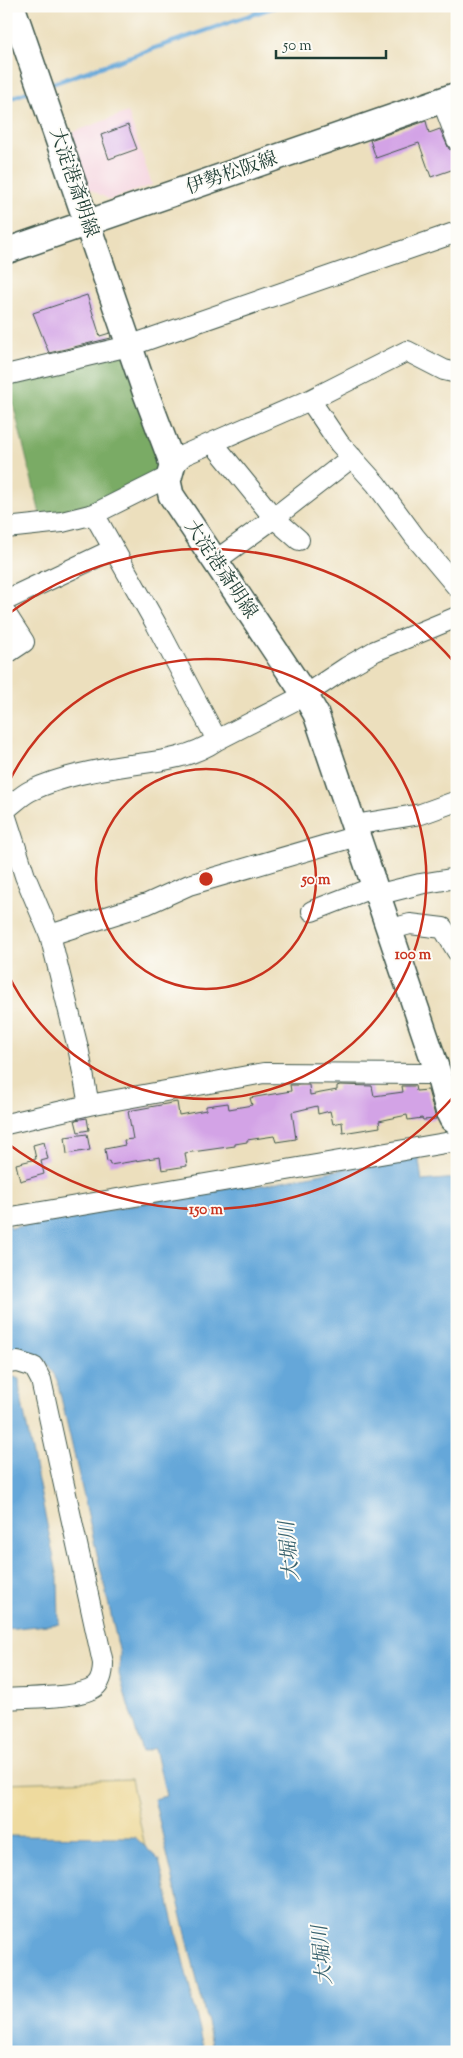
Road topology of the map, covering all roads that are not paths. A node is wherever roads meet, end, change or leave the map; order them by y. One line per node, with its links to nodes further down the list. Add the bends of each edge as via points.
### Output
1 (12, 6): 4 (main road, 大淀港斎明線)
2 (449, 98): 3 (street); 4 (main road, 伊勢松阪線)
3 (457, 140)
4 (87, 223): 6 (main road, 伊勢松阪線); 7 (main road, 大淀港斎明線)
5 (457, 232): 7 (street)
6 (6, 251)
7 (129, 346): 9 (street); 13 (main road, 大淀港斎明線, via 170,457)
8 (457, 374): 10 (street, via 408,351)
9 (6, 376)
10 (310, 400): 11 (street); 12 (street)
11 (213, 443): 13 (street, via 184,455); 15 (street)
12 (352, 457): 15 (street); 20 (street)
13 (170, 472): 14 (street); 19 (main road, 大淀港斎明線, via 168,485 171,495)
14 (94, 514): 16 (street, via 62,522); 18 (street)
15 (274, 518): 17 (street); 19 (street)
16 (6, 528)
17 (299, 540)
18 (114, 550): 21 (street); 26 (street)
19 (214, 561): 25 (main road, 大淀港斎明線)
20 (457, 587)
21 (6, 600)
22 (6, 614): 24 (street, via 24,642)
23 (457, 617): 25 (street, via 375,651)
24 (6, 654)
25 (305, 694): 26 (street); 30 (main road, 大淀港斎明線, via 322,732)
26 (217, 740): 27 (street, via 204,749 180,757 71,776)
27 (10, 799)
28 (457, 801): 30 (street)
29 (6, 817): 35 (street, via 25,876)
30 (355, 831): 32 (main road, 大淀港斎明線); 35 (street)
31 (457, 878): 32 (street)
32 (375, 891): 33 (street); 34 (main road, 大淀港斎明線)
33 (312, 911)
34 (388, 930): 36 (street, via 410,924 443,928); 37 (main road, 大淀港斎明線)
35 (50, 935): 38 (street)
36 (457, 951)
37 (439, 1076): 38 (street, via 264,1074); 39 (main road, 大淀港斎明線, via 452,1118)
38 (89, 1104): 40 (street)
39 (457, 1123)
40 (6, 1124)
41 (457, 1141): 42 (street)
42 (6, 1218)
43 (6, 1363): 44 (street, via 18,1362 34,1367 41,1380 103,1663 103,1674 96,1686 83,1694)
44 (6, 1699)

